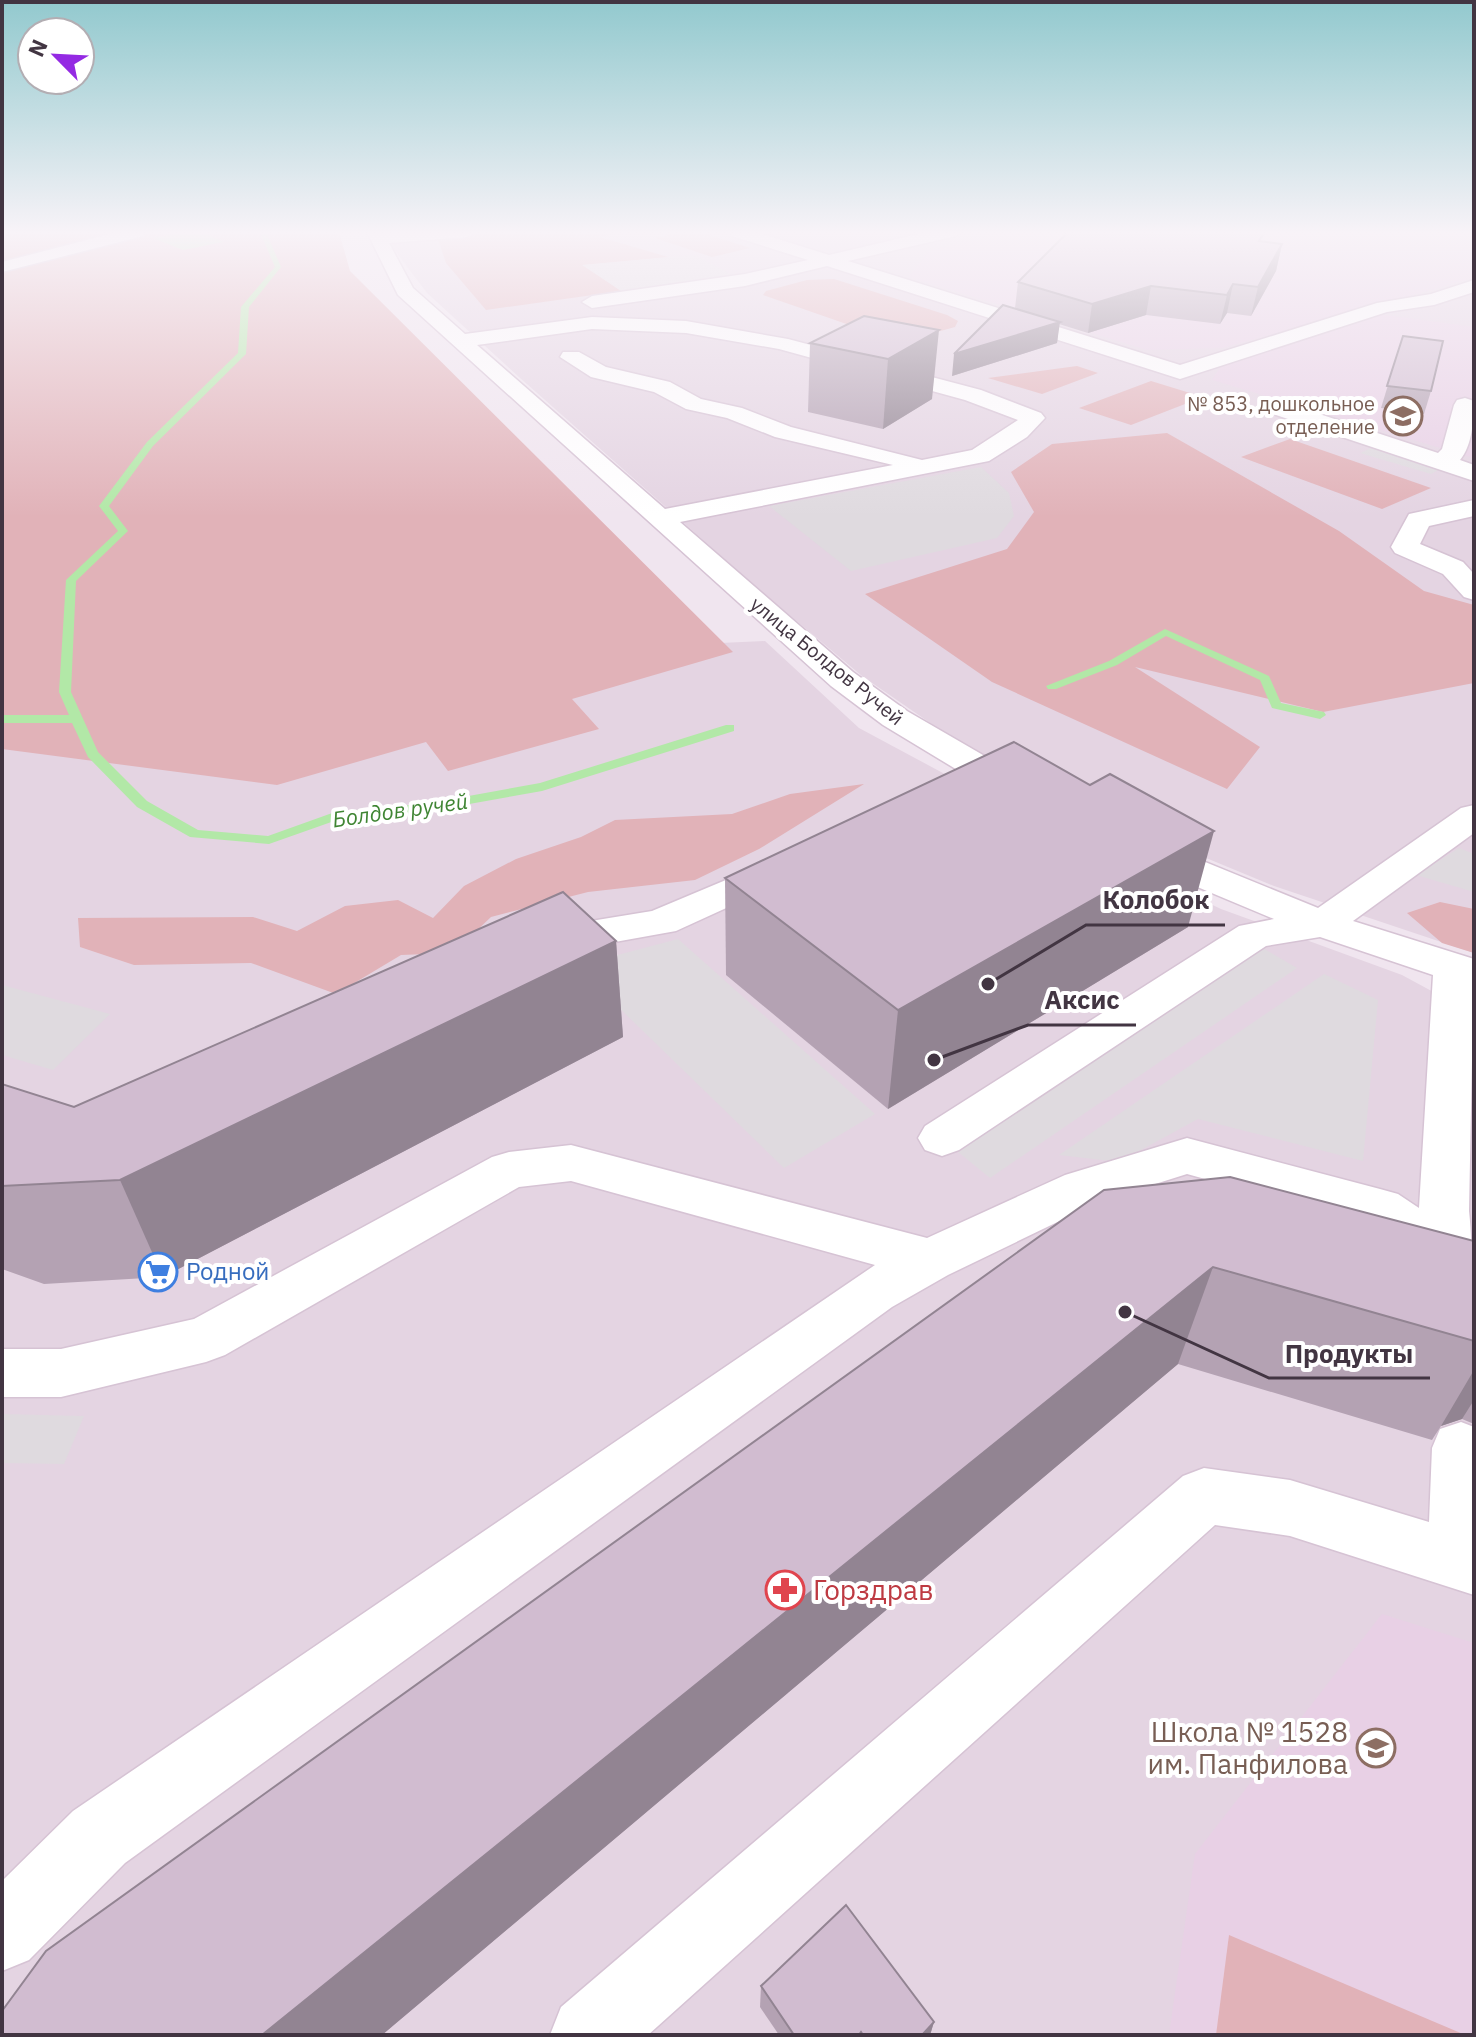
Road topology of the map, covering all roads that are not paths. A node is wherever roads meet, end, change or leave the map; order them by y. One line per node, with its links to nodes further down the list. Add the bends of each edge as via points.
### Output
1 (482, 327): 5 (street)
2 (686, 327): 10 (street, via 781,343 973,395 1033,418 980,456)
3 (1039, 327): 4 (street, via 1180,372)
4 (1321, 327)
5 (456, 328): 13 (street, улица Болдов Ручей)
6 (571, 357): 10 (street, via 599,372 662,387 694,404 783,432)
7 (1465, 405): 9 (street, via 1454,452)
8 (1284, 410): 9 (street)
9 (1442, 463): 11 (street)
10 (925, 465): 13 (street)
11 (1474, 473)
12 (1474, 508): 14 (street, via 1418,520 1405,547 1453,568)
13 (659, 518): 15 (street, улица Болдов Ручей, via 842,679)
14 (1474, 591)
15 (983, 773): 16 (street); 17 (street, улица Болдов Ручей)
16 (944, 793)
17 (1043, 805)
18 (1474, 816): 21 (street)
19 (1113, 837): 21 (street)
20 (818, 851): 22 (street, via 662,922 546,941)
21 (1322, 924): 23 (street); 24 (street, via 1254,935)
22 (518, 955)
23 (1465, 971): 25 (street, via 1444,1211)
24 (942, 1138)
25 (1461, 1256): 26 (street, via 1380,1208 1187,1156 1083,1188); 27 (street)
26 (930, 1260): 28 (street, via 571,1163 509,1170 206,1339 61,1373); 31 (street, via 860,1301 99,1837)
27 (1455, 1321)
28 (2, 1373)
29 (1461, 1448): 30 (street)
30 (1466, 1563): 32 (street, via 1290,1508 1204,1496)
31 (2, 1933)
32 (589, 2035)

